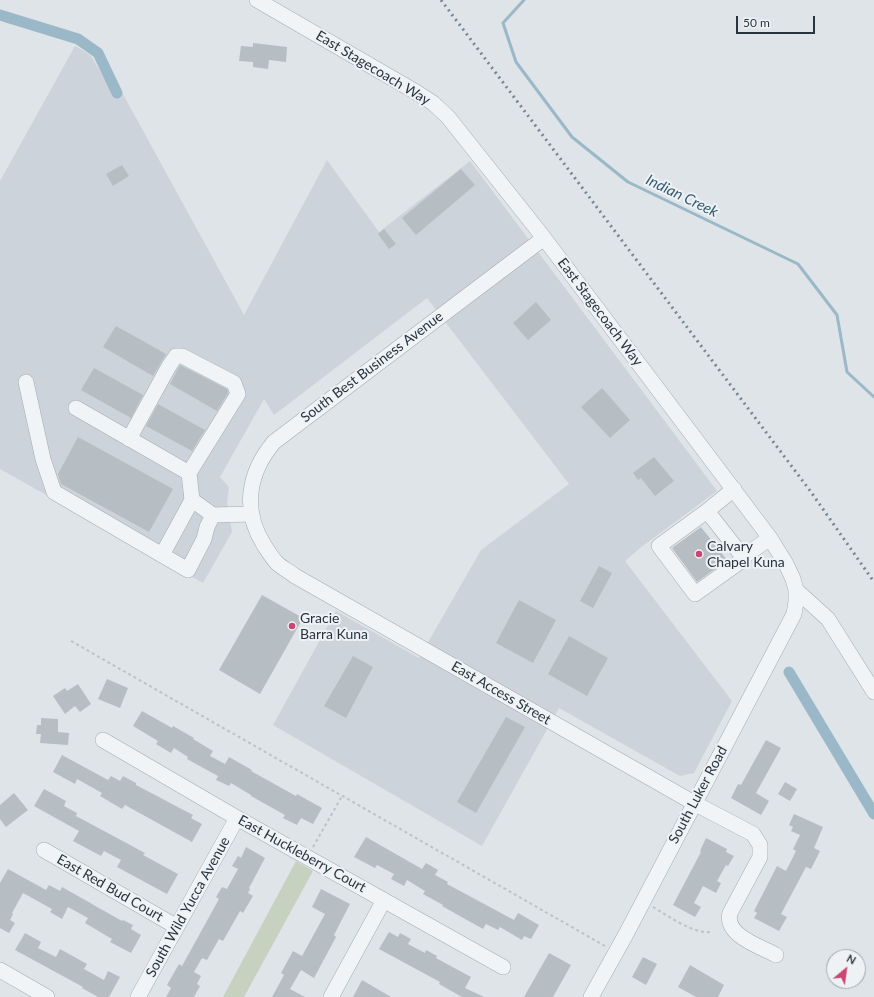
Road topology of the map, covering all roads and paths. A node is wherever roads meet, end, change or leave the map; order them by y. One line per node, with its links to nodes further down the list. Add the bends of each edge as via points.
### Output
1 (257, 0): 2 (street, East Stagecoach Way, via 433,103 448,117)
2 (544, 238): 7 (street, East Stagecoach Way); 11 (street, South Best Business Avenue, via 274,442 254,475 251,501)
3 (26, 382): 13 (street, via 42,459 54,492)
4 (76, 408): 5 (street)
5 (129, 439): 6 (street); 6 (street, via 176,356 182,356 234,383 238,394)
6 (189, 474): 8 (street)
7 (734, 489): 9 (street); 12 (street, East Stagecoach Way)
8 (192, 500): 10 (street); 13 (street)
9 (707, 510): 14 (street); 14 (street, via 659,546 695,594)
10 (213, 515): 11 (street); 13 (street, via 188,570)
11 (253, 520): 20 (street, East Access Street, via 260,538 277,563 295,576)
12 (770, 538): 14 (street); 15 (street, East Stagecoach Way, via 786,564)
13 (162, 555)
14 (743, 557)
15 (796, 590): 17 (street, East Stagecoach Way, via 828,619); 20 (street, South Luker Road, via 794,614)
16 (71, 641): 19 (path)
17 (874, 692)
18 (103, 740): 21 (street, East Huckleberry Court)
19 (342, 796): 22 (path); 28 (path)
20 (694, 802): 29 (street, East Access Street, via 753,834 760,845 760,857 728,918 729,924 737,934); 35 (street, South Luker Road)
21 (238, 818): 24 (street, East Huckleberry Court); 26 (street, South Wild Yucca Avenue)
22 (312, 848)
23 (44, 850): 26 (street, East Red Bud Court)
24 (384, 900): 30 (street, East Huckleberry Court); 34 (street)
25 (652, 907): 27 (path, via 689,927)
26 (177, 927): 33 (street, South Wild Yucca Avenue)
27 (710, 932)
28 (606, 946)
29 (776, 955)
30 (503, 967)
31 (0, 970): 32 (street)
32 (47, 997)
33 (138, 997)
34 (331, 997)
35 (591, 997)

